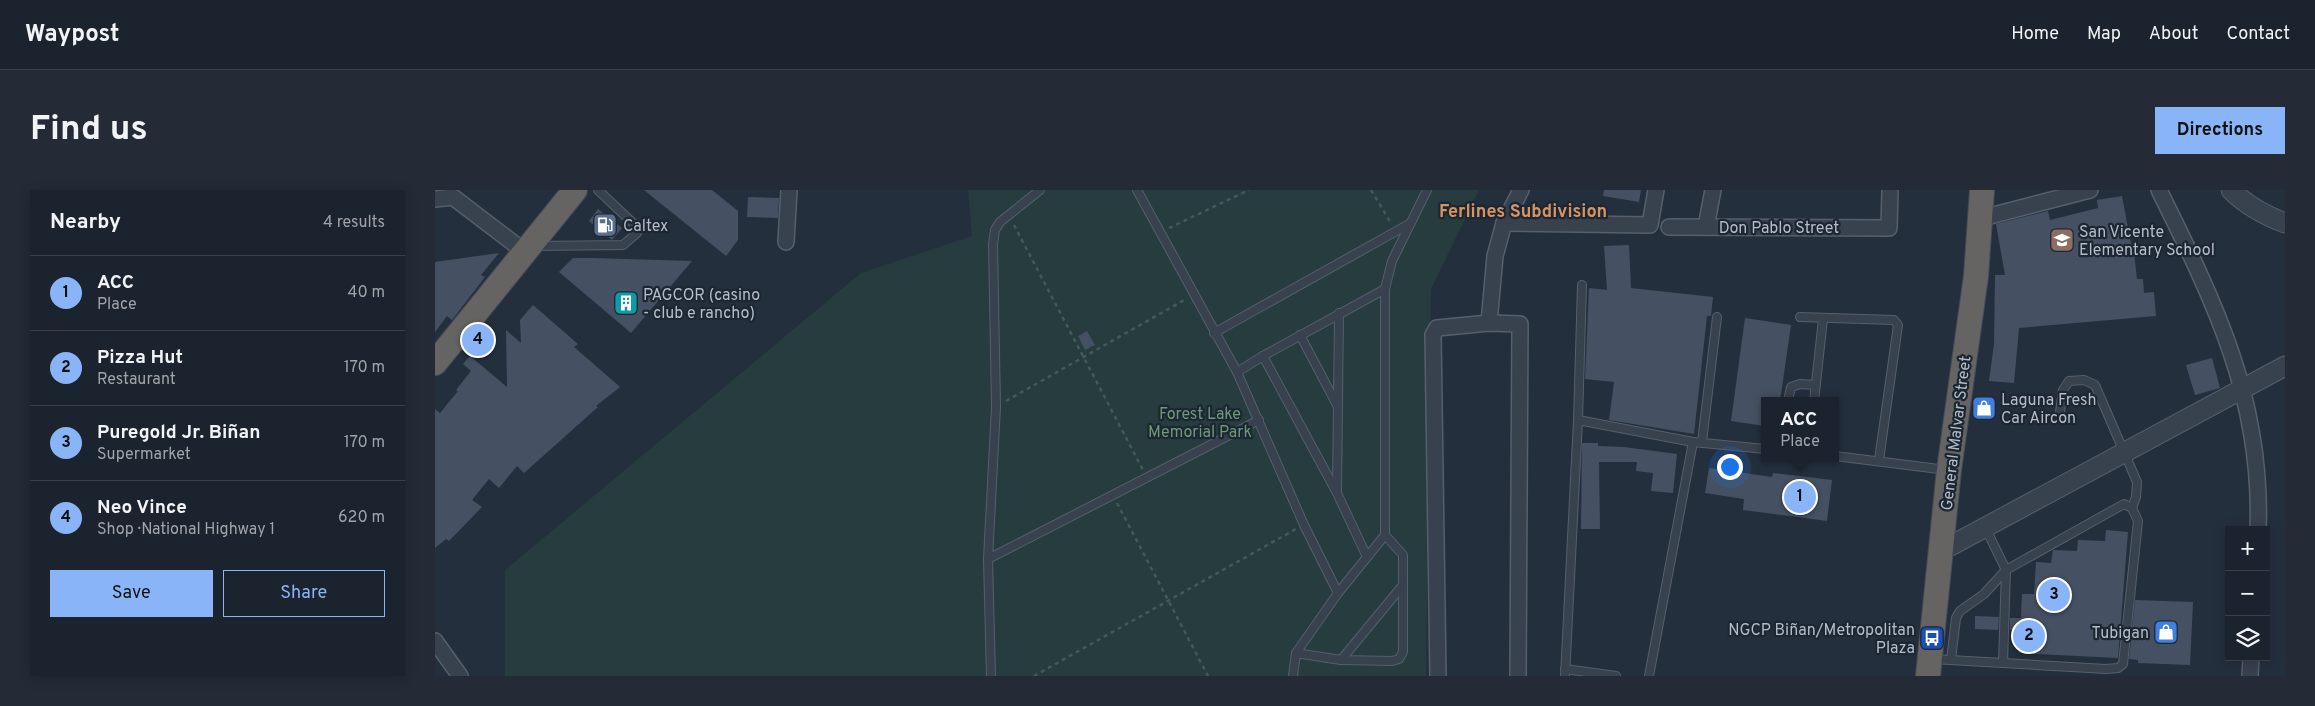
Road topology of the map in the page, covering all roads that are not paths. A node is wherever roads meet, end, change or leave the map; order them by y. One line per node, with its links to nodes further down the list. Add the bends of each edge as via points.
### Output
1 (575, 190): 25 (highway)
2 (598, 190): 25 (lane, via 637,228 637,233 623,245)
3 (789, 190): 24 (street)
4 (1040, 190): 60 (lane, via 1000,222 993,244 996,407)
5 (1137, 190): 33 (lane)
6 (1427, 190): 21 (lane)
7 (1521, 190): 19 (street)
8 (1656, 190): 19 (street, via 1650,225)
9 (1713, 190): 23 (street)
10 (1889, 190): 23 (street, Don Pablo Street, via 1889,228)
11 (1982, 190): 18 (highway, General Malvar Street)
12 (2089, 190): 16 (street)
13 (2159, 190): 40 (street, via 2209,292)
14 (2231, 190): 20 (street, via 2261,214)
15 (453, 193): 17 (street); 25 (street)
16 (2064, 193): 18 (street)
17 (435, 200)
18 (1982, 218): 52 (highway, General Malvar Street)
19 (1504, 223): 32 (street, via 1495,256)
20 (2285, 223)
21 (1409, 224): 27 (lane, via 1392,261); 33 (lane)
22 (1669, 227): 23 (street, Don Pablo Street)
23 (1706, 227)
24 (786, 242)
25 (527, 249): 36 (highway)
26 (1581, 285): 46 (lane)
27 (1385, 288): 28 (lane); 57 (lane)
28 (1339, 313): 34 (lane); 43 (lane)
29 (1717, 316): 47 (lane)
30 (1800, 317): 31 (lane)
31 (1823, 319): 39 (lane); 51 (lane, via 1879,318 1894,320 1898,325)
32 (1489, 323): 74 (street, via 1437,328 1433,335); 75 (street, via 1520,324)
33 (1215, 332): 38 (lane)
34 (1299, 335): 35 (lane); 43 (lane)
35 (1263, 356): 38 (lane); 53 (lane)
36 (435, 363)
37 (2285, 366): 40 (street)
38 (1237, 372): 45 (lane)
39 (1816, 385): 41 (lane, via 1791,387); 42 (lane)
40 (2243, 388): 49 (street); 56 (street, via 2258,480)
41 (1789, 397)
42 (1814, 397)
43 (1338, 407): 53 (lane)
44 (2060, 412): 49 (lane, via 2063,390 2069,381 2084,380 2095,385)
45 (1259, 420): 60 (lane); 63 (lane, via 1304,525)
46 (1578, 420): 47 (lane); 70 (lane)
47 (1697, 442): 48 (lane); 77 (lane)
48 (1761, 449)
49 (2123, 453): 54 (lane, via 2137,482); 55 (street)
50 (1839, 456): 51 (lane)
51 (1879, 460): 52 (lane)
52 (1949, 470): 58 (highway, General Malvar Street)
53 (1337, 493): 59 (lane)
54 (2133, 508): 61 (lane, via 2124,504); 68 (lane, via 2138,521 2123,664 2118,668 2106,668)
55 (1985, 526): 58 (street); 61 (lane)
56 (2258, 526)
57 (1385, 535): 59 (lane); 62 (lane, via 1403,555)
58 (1941, 551): 69 (highway, General Malvar Street)
59 (1367, 557): 63 (lane)
60 (988, 559): 72 (lane)
61 (2006, 570): 68 (lane); 69 (lane, via 1984,594 1960,610)
62 (1403, 585): 66 (lane); 66 (lane, via 1403,652 1399,659)
63 (1338, 593): 65 (lane)
64 (436, 645): 71 (street)
65 (1296, 653): 66 (lane); 73 (lane)
66 (1341, 660)
67 (2251, 661): 78 (street)
68 (2003, 663): 69 (lane)
69 (1936, 665)
70 (1565, 672): 76 (lane)
71 (460, 676)
72 (991, 676)
73 (1293, 676)
74 (1438, 676)
75 (1518, 676)
76 (1616, 676)
77 (1649, 676)
78 (2249, 676)

